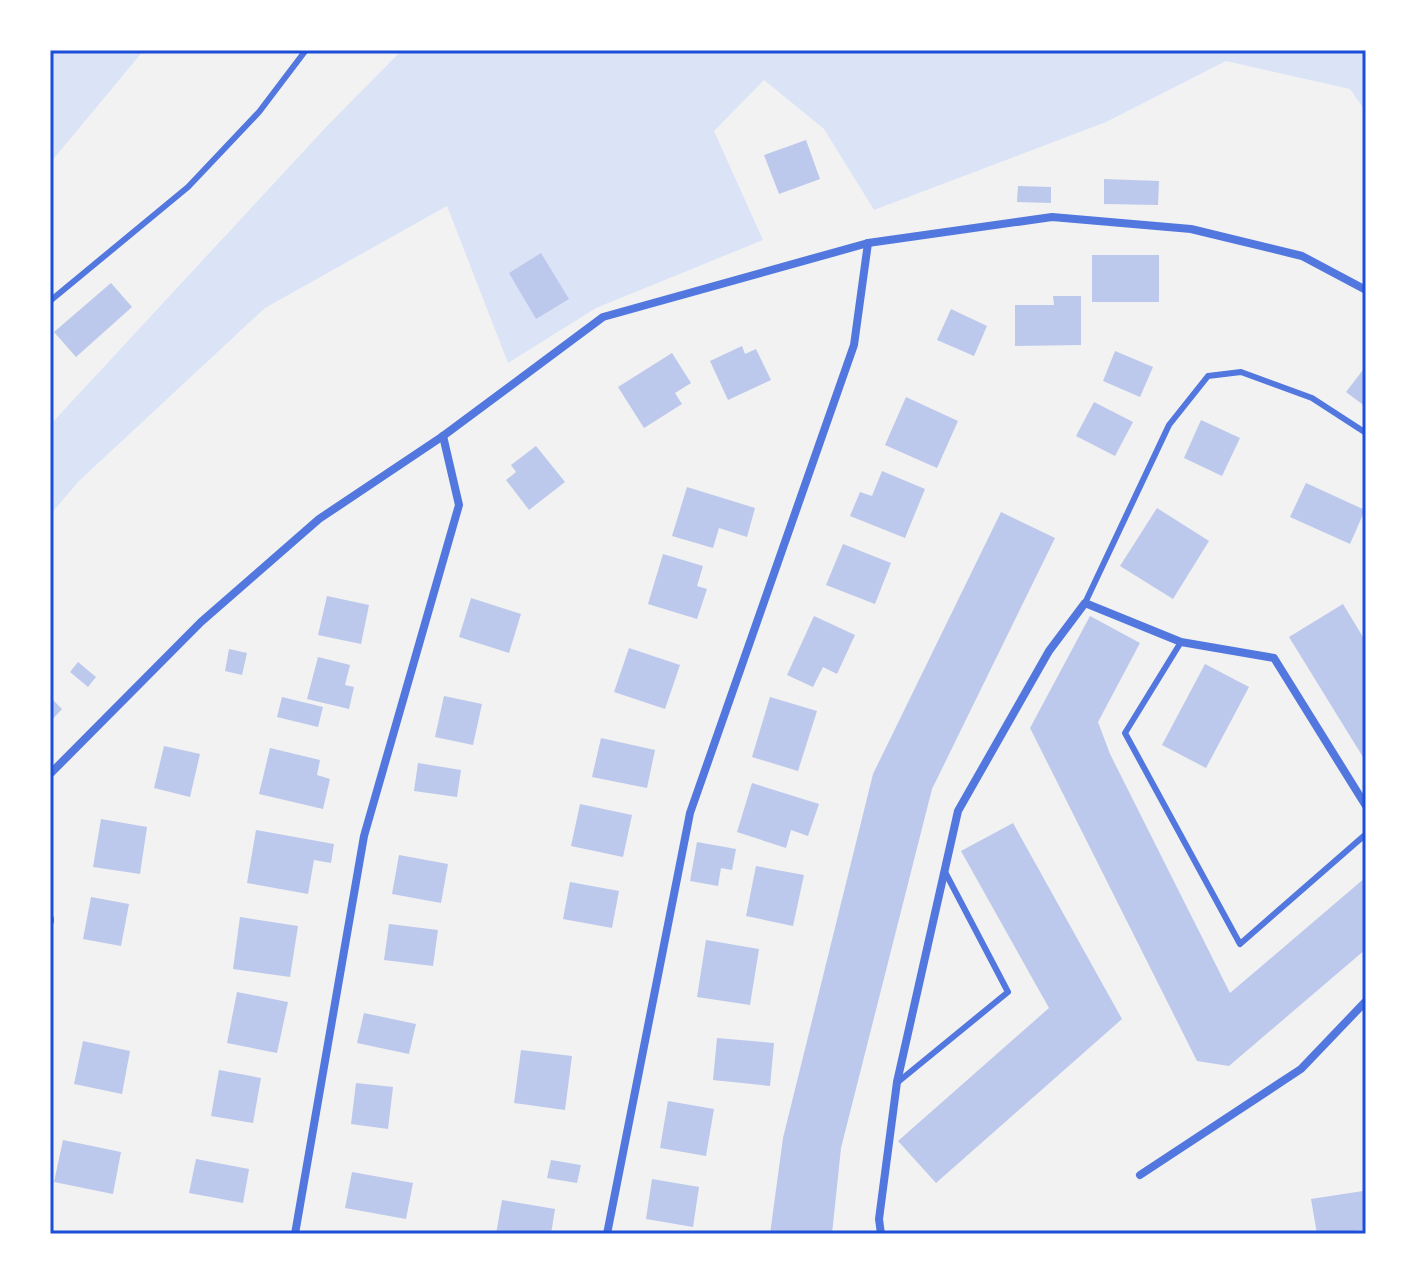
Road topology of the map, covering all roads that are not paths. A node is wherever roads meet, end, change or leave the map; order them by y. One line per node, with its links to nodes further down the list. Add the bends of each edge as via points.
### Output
1 (306, 50): 4 (lane, via 259,112 188,187)
2 (868, 243): 3 (street, via 1052,217 1191,229 1302,256); 6 (street, via 603,317); 17 (street, via 854,345 690,813)
3 (1366, 290)
4 (50, 301)
5 (1366, 433): 7 (lane, via 1312,398 1241,372 1208,376 1169,425)
6 (443, 436): 9 (street, via 319,519 201,622); 16 (street, via 459,505 364,836)
7 (1085, 603): 8 (street); 12 (street, via 1049,651 958,811)
8 (1181, 642): 10 (street, via 1274,658); 11 (lane, via 1125,733 1240,944)
9 (50, 774)
10 (1366, 806)
11 (1366, 834)
12 (944, 870): 14 (street); 14 (lane, via 1008,992)
13 (1366, 1001): 15 (street, via 1301,1069)
14 (897, 1082): 18 (street)
15 (1140, 1175)
16 (295, 1234)
17 (607, 1234)
18 (881, 1234)

